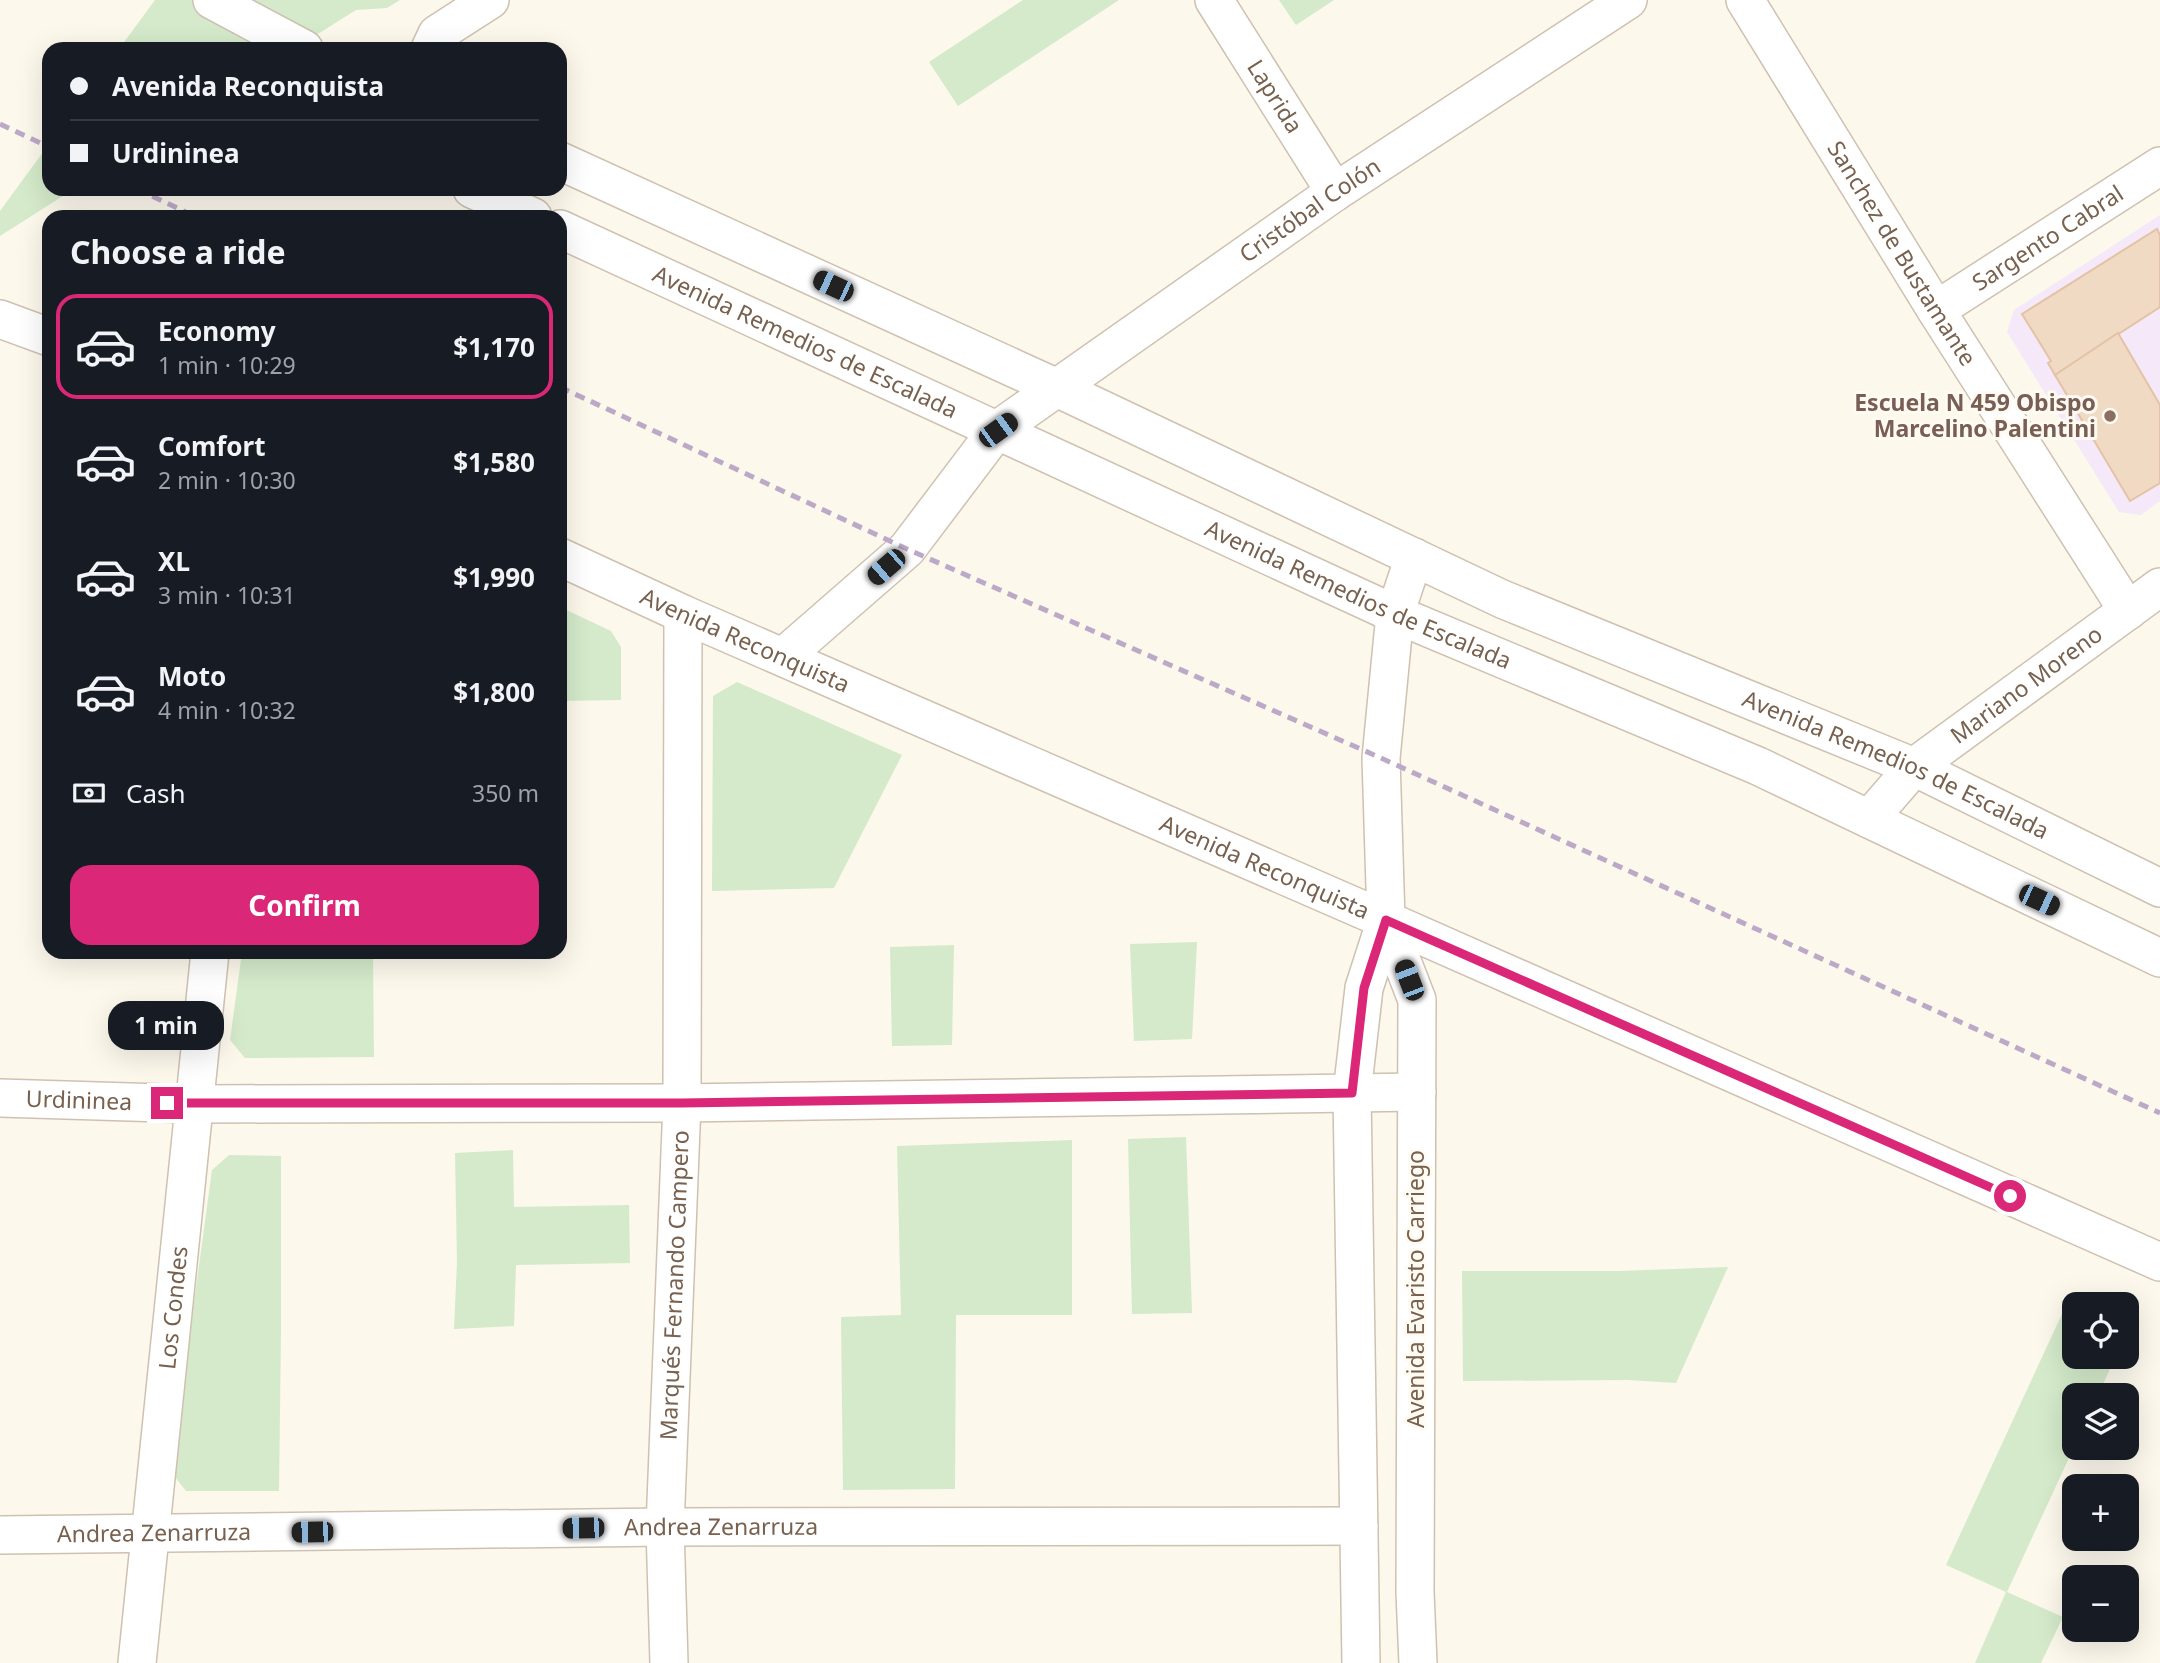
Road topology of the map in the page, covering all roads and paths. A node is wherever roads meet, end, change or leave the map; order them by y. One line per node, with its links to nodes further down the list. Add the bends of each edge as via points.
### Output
1 (212, 0): 6 (street)
2 (490, 0): 7 (street, via 438,34)
3 (1214, 0): 10 (street, Laprida)
4 (1628, 0): 10 (street, Cristóbal Colón)
5 (1745, 0): 14 (street, Sanchez de Bustamante)
6 (291, 42)
7 (434, 42)
8 (567, 164): 17 (street, Avenida Remedios de Escalada)
9 (2160, 166): 14 (street, Sargento Cabral)
10 (1335, 192): 17 (street, Cristóbal Colón)
11 (487, 196): 12 (street)
12 (518, 210)
13 (567, 232): 18 (street, Avenida Remedios de Escalada)
14 (1936, 310): 22 (street, Sanchez de Bustamante)
15 (0, 319): 16 (street)
16 (42, 334)
17 (1056, 388): 18 (street, Cristóbal Colón); 19 (street, Avenida Remedios de Escalada)
18 (998, 430): 24 (street, Avenida Remedios de Escalada); 25 (street, Cristóbal Colón, via 907,549)
19 (1414, 557): 24 (street, Avenida Evaristo Carriego); 26 (street, Avenida Remedios de Escalada, via 1502,599)
20 (567, 559): 23 (street, Avenida Reconquista)
21 (2160, 587): 22 (street, Mariano Moreno)
22 (2127, 611): 26 (street, Mariano Moreno)
23 (683, 614): 25 (street, Avenida Reconquista); 35 (street, Marqués Fernando Campero)
24 (1395, 614): 27 (street, Avenida Remedios de Escalada, via 1758,766); 29 (street, Avenida Evaristo Carriego, via 1381,758)
25 (783, 657): 29 (street, Avenida Reconquista)
26 (1914, 767): 27 (street, Mariano Moreno); 28 (street, Avenida Remedios de Escalada)
27 (1869, 819): 30 (street, Avenida Remedios de Escalada)
28 (2160, 888)
29 (1386, 920): 32 (street, Avenida Evaristo Carriego, via 1417,1000); 33 (street, Avenida Evaristo Carriego, via 1364,988); 37 (street, Avenida Reconquista)
30 (2160, 958)
31 (209, 959): 36 (street, Los Condes)
32 (1417, 1092): 33 (street, Urdininea); 45 (street, Avenida Evaristo Carriego)
33 (1352, 1093): 35 (street, Urdininea); 38 (street, Avenida Evaristo Carriego)
34 (0, 1098): 36 (street, Urdininea)
35 (682, 1103): 36 (street, Urdininea); 39 (street, Marqués Fernando Campero)
36 (195, 1104): 40 (street, Los Condes)
37 (2160, 1262)
38 (1359, 1526): 39 (street, Andrea Zenarruza); 44 (street, Avenida Evaristo Carriego)
39 (665, 1527): 40 (street, Andrea Zenarruza); 43 (street, Marqués Fernando Campero)
40 (150, 1534): 41 (street, Andrea Zenarruza); 42 (street, Los Condes)
41 (0, 1535)
42 (137, 1663)
43 (669, 1663)
44 (1361, 1663)
45 (1418, 1663)

